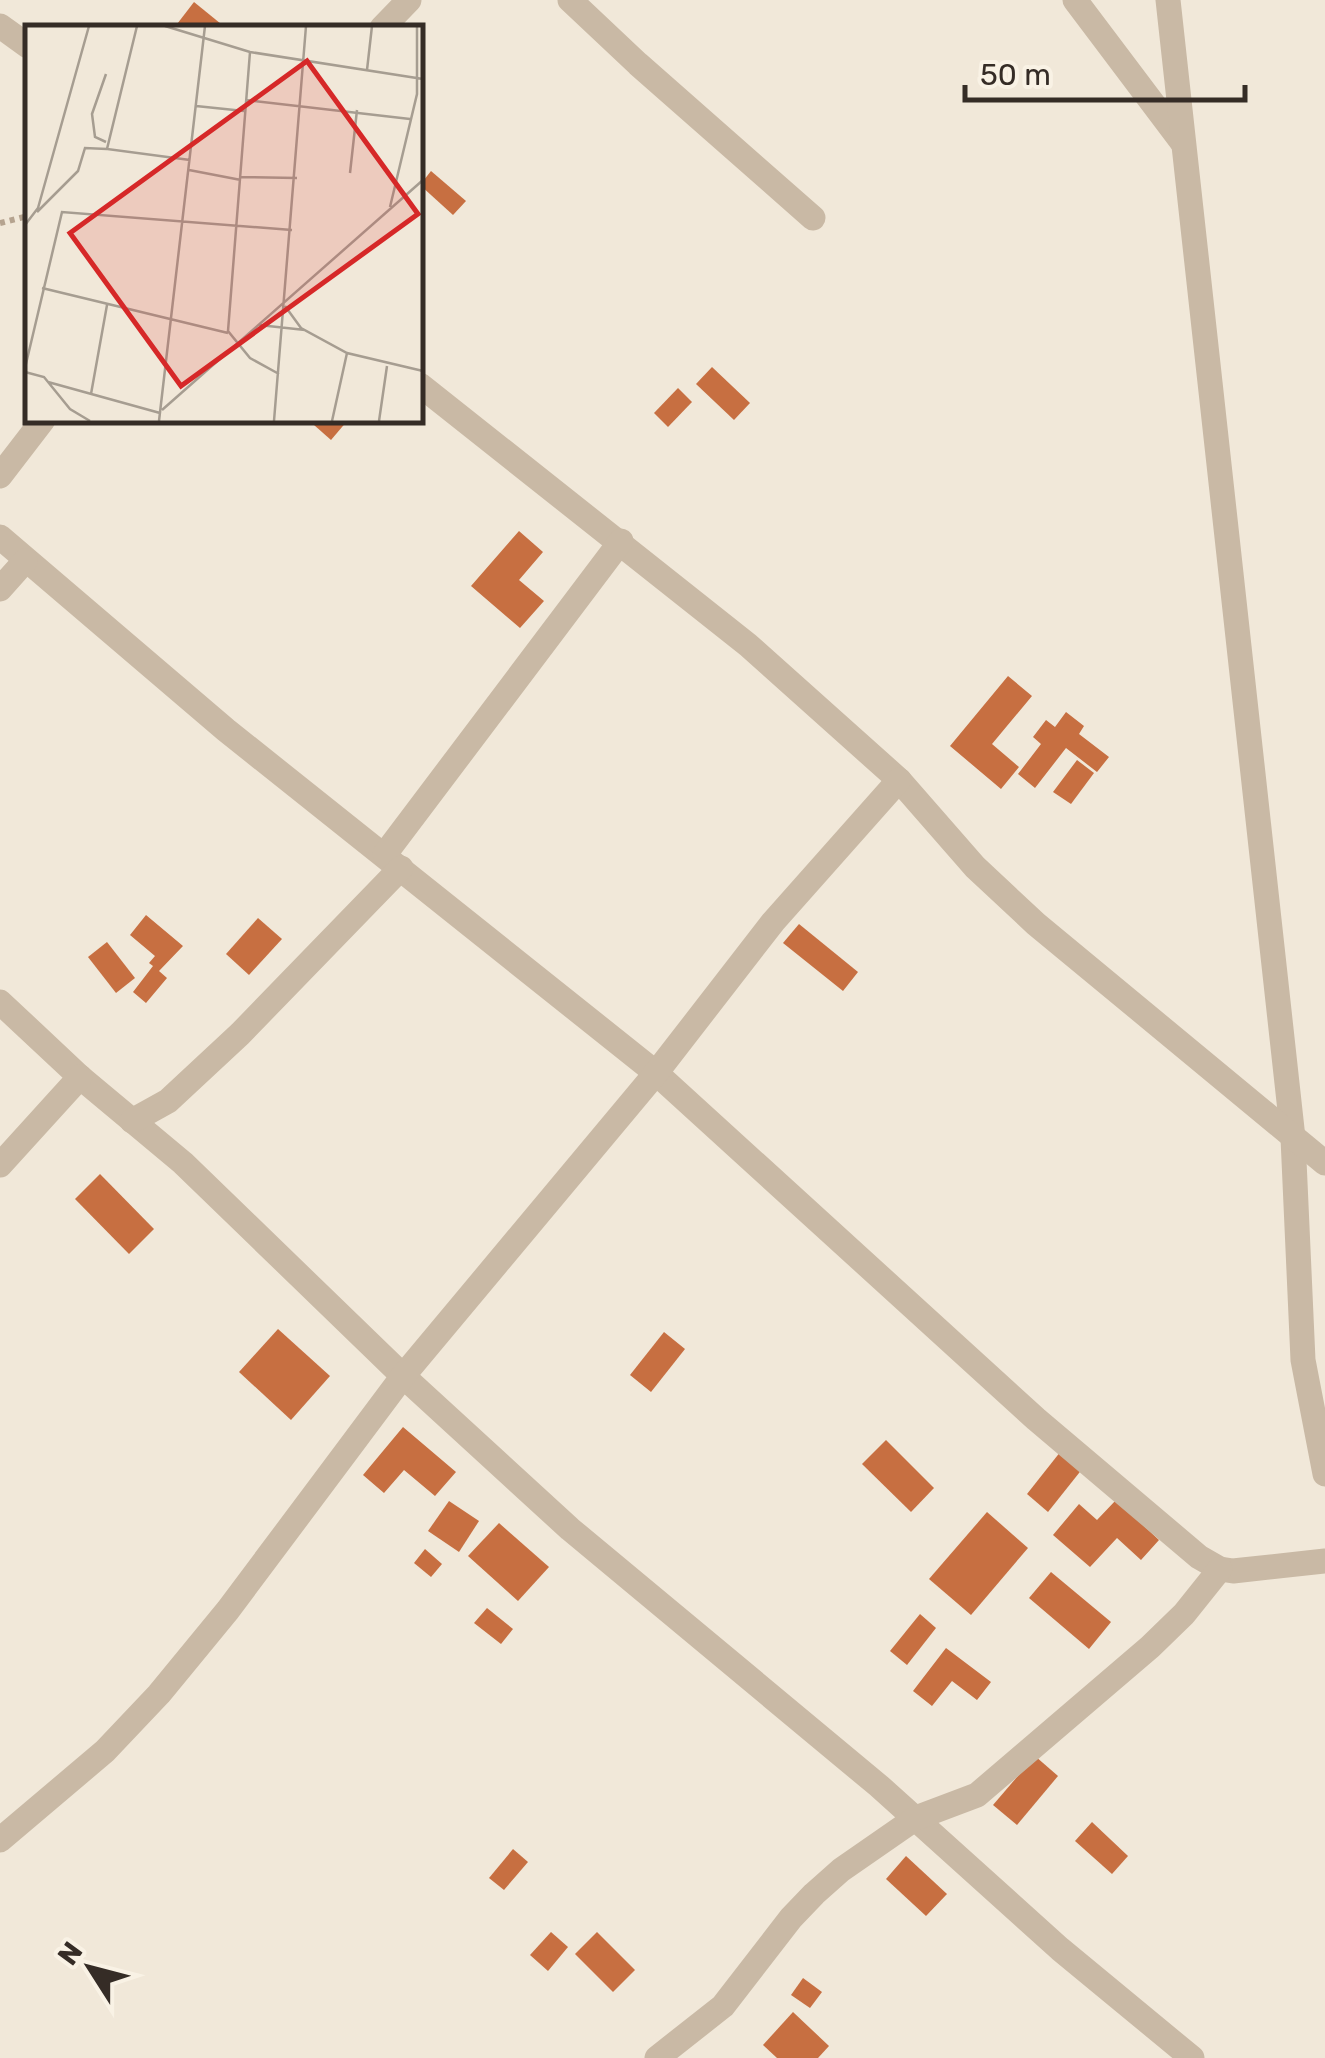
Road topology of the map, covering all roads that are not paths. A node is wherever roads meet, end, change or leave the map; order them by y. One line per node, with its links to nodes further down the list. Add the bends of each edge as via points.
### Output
1 (409, 0): 5 (street)
2 (570, 0): 9 (street)
3 (1075, 0): 8 (street)
4 (1168, 0): 8 (street)
5 (385, 25)
6 (0, 26): 7 (street)
7 (25, 44)
8 (1182, 142): 23 (street)
9 (813, 218)
10 (422, 387): 14 (street)
11 (42, 422): 12 (street)
12 (0, 476)
13 (0, 537): 15 (street)
14 (621, 541): 17 (street); 18 (street)
15 (25, 561): 16 (street); 18 (street)
16 (0, 588)
17 (899, 780): 20 (street, via 773,922); 23 (street, via 1036,924)
18 (393, 861): 20 (street); 22 (street, via 240,1034 168,1101)
19 (0, 1002): 21 (street)
20 (656, 1073): 29 (street); 32 (street, via 1036,1419)
21 (80, 1077): 22 (street); 26 (street)
22 (132, 1120): 29 (street)
23 (1293, 1138): 24 (street); 25 (street); 28 (street)
24 (1325, 1138)
25 (1325, 1164)
26 (0, 1165)
27 (1325, 1342): 28 (street)
28 (1303, 1360): 30 (street)
29 (403, 1376): 33 (street, via 570,1529); 34 (street, via 160,1694 83,1772)
30 (1325, 1474)
31 (1325, 1561): 32 (street)
32 (1220, 1569): 33 (street, via 1150,1647 978,1795)
33 (916, 1818): 35 (street, via 814,1894 723,2006); 36 (street)
34 (0, 1840)
35 (657, 2058)
36 (1192, 2058)

